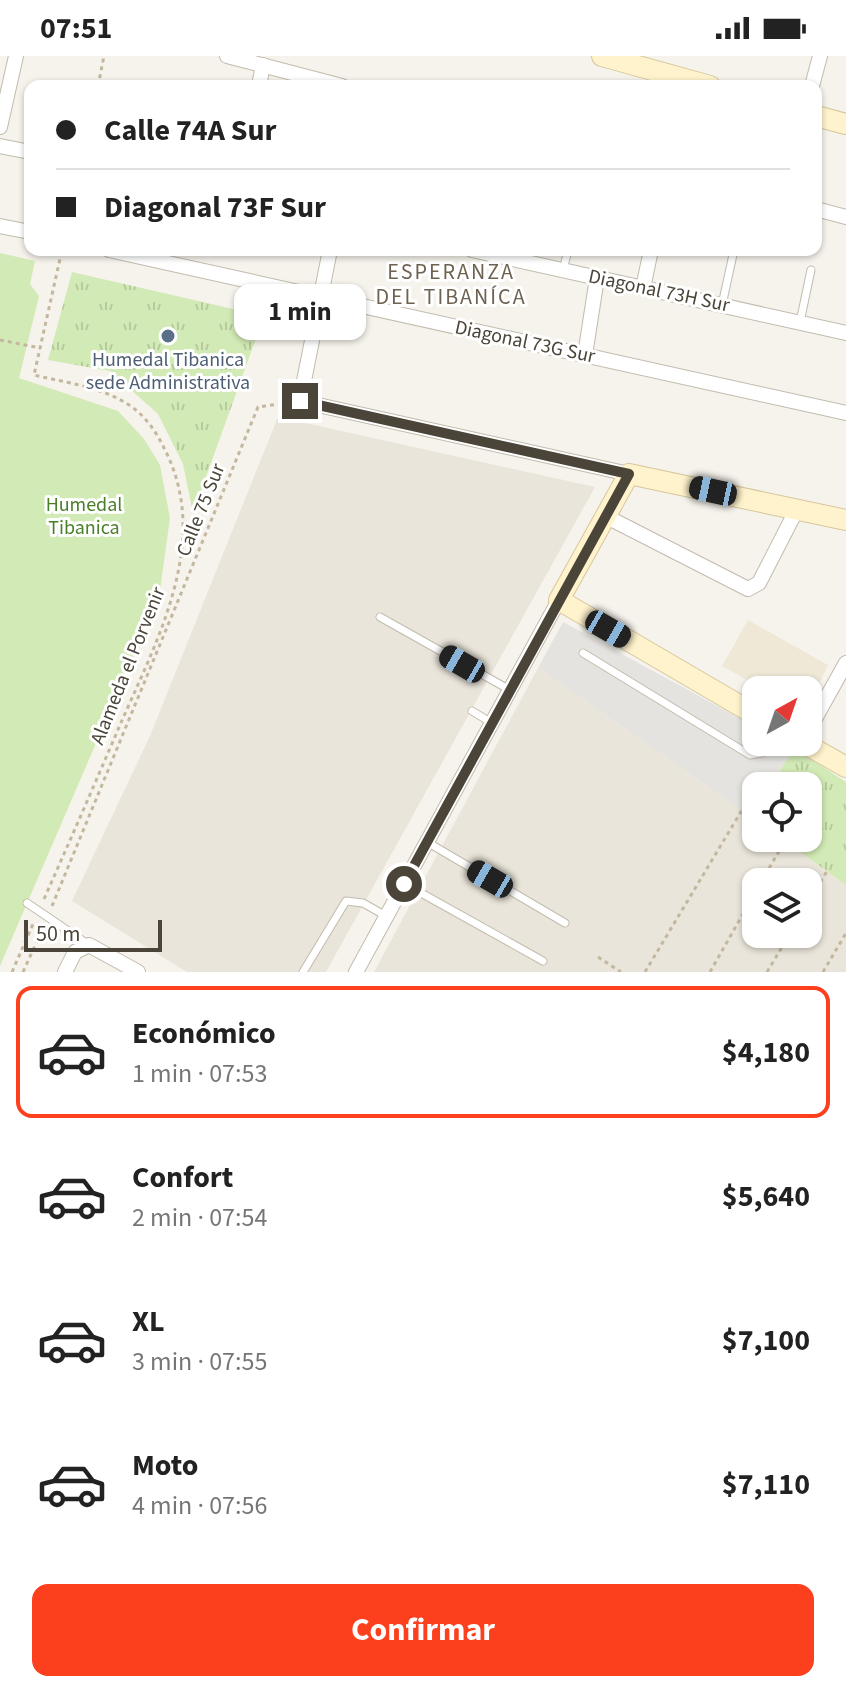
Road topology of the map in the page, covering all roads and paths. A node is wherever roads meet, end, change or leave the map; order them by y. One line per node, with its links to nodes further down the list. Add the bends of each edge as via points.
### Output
1 (16, 56): 14 (street)
2 (104, 56): 7 (path)
3 (227, 56): 6 (street)
4 (602, 56): 10 (street)
5 (820, 56): 11 (street)
6 (263, 65): 8 (street); 9 (street)
7 (99, 80)
8 (260, 80)
9 (319, 80)
10 (688, 80)
11 (814, 80)
12 (822, 118): 13 (street)
13 (846, 124)
14 (0, 127)
15 (0, 146): 16 (street)
16 (24, 151)
17 (822, 211): 18 (street)
18 (846, 217)
19 (0, 226): 20 (street)
20 (24, 231)
21 (61, 256): 37 (path, Alameda el Porvenir)
22 (137, 256): 32 (street, Diagonal 73G Sur)
23 (329, 256): 32 (street)
24 (502, 256): 28 (street, Diagonal 73H Sur)
25 (566, 256): 28 (lane)
26 (650, 256): 31 (street)
27 (733, 256): 33 (lane)
28 (563, 270): 30 (street, Diagonal 73H Sur)
29 (811, 270): 34 (lane)
30 (597, 278): 31 (street, Diagonal 73H Sur); 38 (street)
31 (643, 288): 33 (street, Diagonal 73H Sur)
32 (320, 296): 38 (street, Diagonal 73G Sur); 39 (street)
33 (722, 305): 34 (street, Diagonal 73H Sur)
34 (800, 322): 35 (street, Diagonal 73H Sur)
35 (846, 333)
36 (0, 340): 37 (path)
37 (40, 348): 63 (path, Alameda el Porvenir, via 34,375 116,397 149,423 172,462 183,522 169,611)
38 (585, 355): 40 (street, Diagonal 73G Sur)
39 (300, 401): 41 (street); 66 (path, Calle 75 Sur, via 258,407)
40 (846, 413)
41 (629, 474): 42 (street); 43 (street)
42 (797, 509): 43 (street, via 754,587 748,589); 44 (street)
43 (605, 516): 45 (street)
44 (846, 520)
45 (559, 600): 49 (street); 50 (street)
46 (380, 617): 49 (lane)
47 (583, 653): 54 (lane)
48 (844, 671): 51 (street)
49 (510, 690): 53 (street)
50 (742, 707)
51 (822, 708)
52 (472, 711): 53 (lane)
53 (492, 723): 58 (street)
54 (742, 750)
55 (822, 753): 56 (street)
56 (846, 767)
57 (742, 810): 80 (path)
58 (427, 842): 61 (street); 67 (lane)
59 (827, 871): 60 (path)
60 (822, 879)
61 (404, 884): 64 (street); 72 (lane)
62 (27, 903): 63 (lane)
63 (39, 912): 66 (lane); 73 (path, Alameda el Porvenir)
64 (386, 916): 77 (lane, via 363,903 346,901); 78 (street)
65 (742, 916): 81 (path)
66 (48, 917): 69 (lane); 74 (path, Calle 75 Sur)
67 (565, 923)
68 (846, 933): 83 (path)
69 (89, 945): 75 (street, via 75,952); 76 (street)
70 (782, 948): 82 (path)
71 (598, 957): 79 (path)
72 (543, 961)
73 (12, 972)
74 (23, 972)
75 (65, 972)
76 (138, 972)
77 (303, 972)
78 (356, 972)
79 (621, 972)
80 (645, 972)
81 (710, 972)
82 (767, 972)
83 (823, 972)

